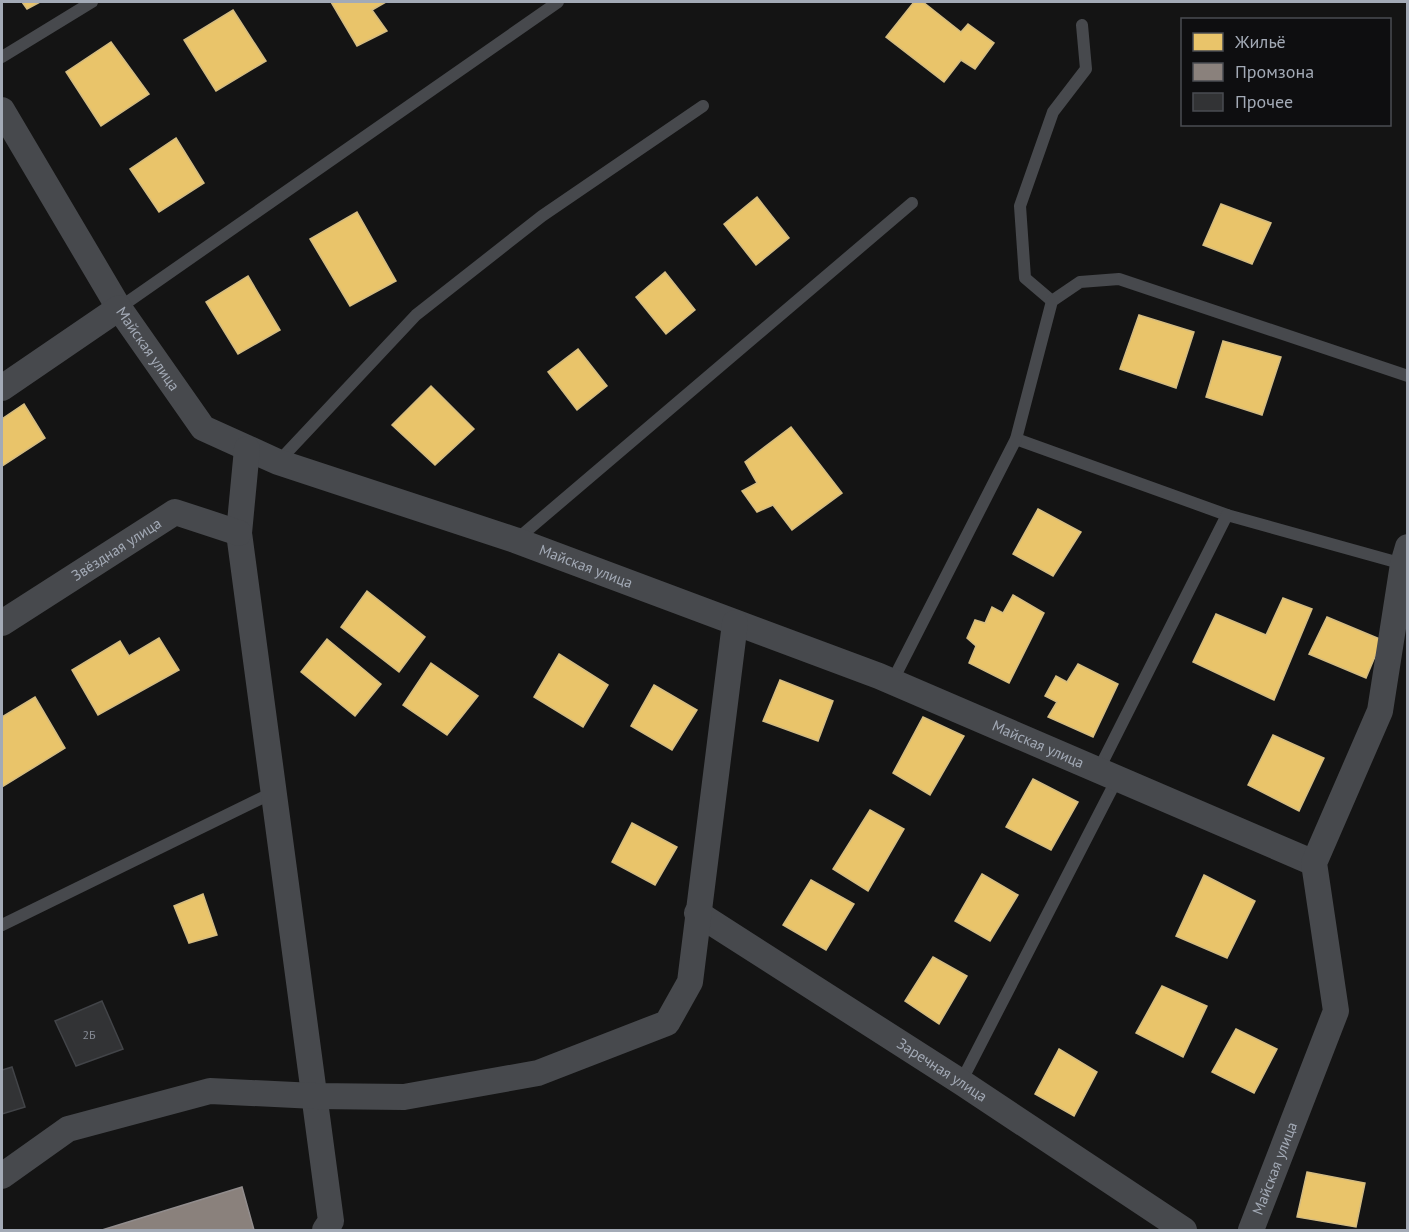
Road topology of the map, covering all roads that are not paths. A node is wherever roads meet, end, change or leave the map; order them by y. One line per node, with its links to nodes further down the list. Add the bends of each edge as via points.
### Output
1 (92, 2): 4 (lane)
2 (558, 2): 9 (lane)
3 (1082, 25): 8 (lane, via 1086,69 1053,112 1020,206 1024,278)
4 (2, 57)
5 (703, 106): 14 (lane, via 542,216 416,315)
6 (2, 110): 9 (street, Майская улица)
7 (912, 203): 17 (lane)
8 (1052, 301): 10 (lane, via 1080,282 1119,279); 12 (lane)
9 (119, 308): 11 (street); 13 (street, Майская улица, via 203,428)
10 (1407, 376)
11 (2, 388)
12 (1017, 439): 15 (lane); 21 (lane)
13 (247, 449): 14 (street, Майская улица); 16 (street)
14 (278, 462): 17 (street, Майская улица)
15 (1227, 515): 18 (lane); 22 (lane)
16 (239, 533): 20 (street, Звёздная улица, via 175,512); 23 (street)
17 (515, 540): 19 (street, Майская улица)
18 (1405, 556): 24 (street, via 1380,711)
19 (735, 622): 21 (street, Майская улица); 25 (street)
20 (2, 623)
21 (892, 682): 22 (street, Майская улица)
22 (1107, 775): 24 (street, Майская улица); 27 (lane)
23 (274, 792): 26 (lane); 28 (street)
24 (1314, 863): 32 (street, Майская улица, via 1336,1011)
25 (697, 913): 27 (street, Заречная улица); 28 (street, via 690,982 668,1023 538,1073 404,1097)
26 (2, 925)
27 (961, 1082): 31 (street, Заречная улица)
28 (315, 1096): 29 (street, via 210,1091 68,1129); 30 (street, via 331,1221)
29 (2, 1176)
30 (325, 1230)
31 (1184, 1230)
32 (1251, 1230)

